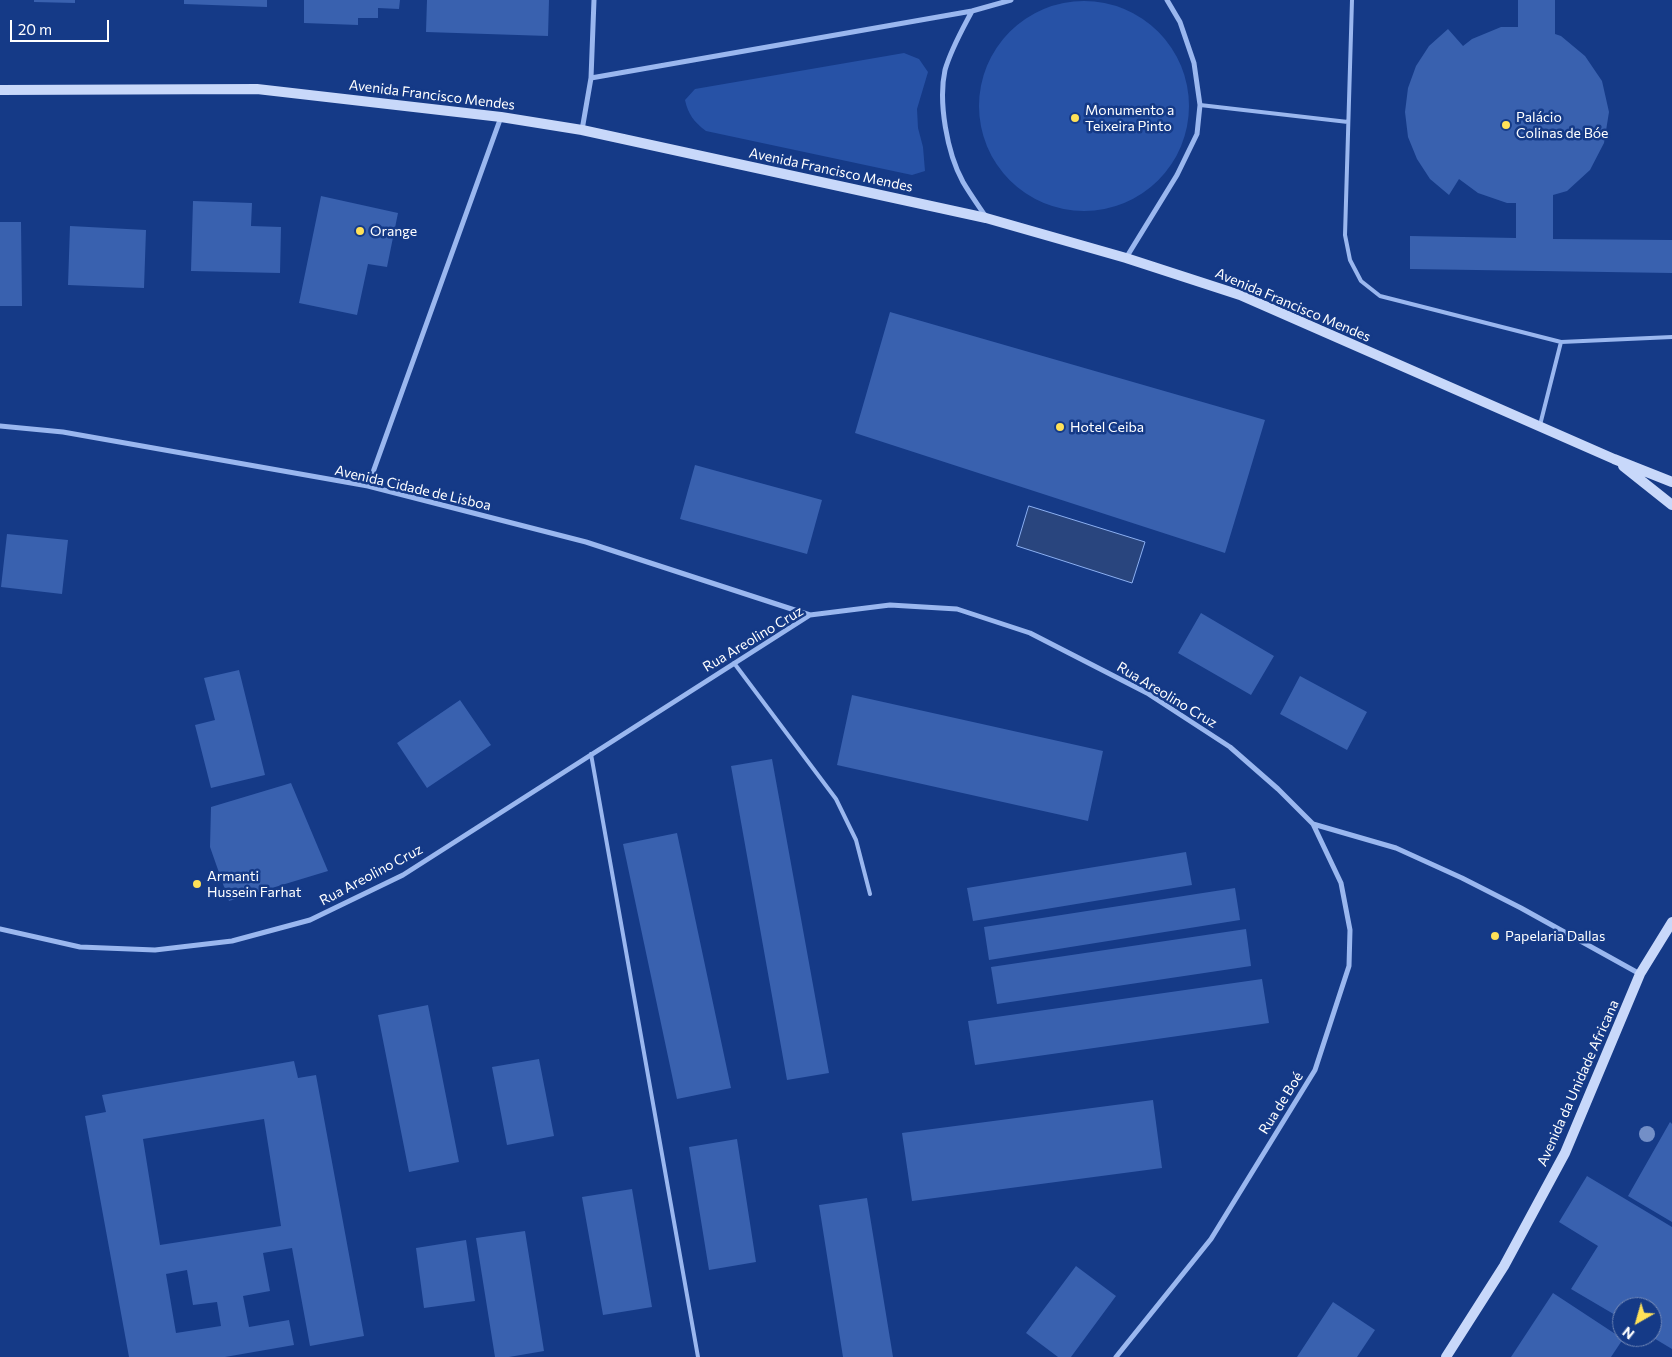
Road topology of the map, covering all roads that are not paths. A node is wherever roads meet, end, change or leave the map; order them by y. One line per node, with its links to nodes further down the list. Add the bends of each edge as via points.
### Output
1 (594, 0): 6 (street)
2 (1011, 0): 5 (street)
3 (1167, 0): 8 (street, via 1180,22 1194,63)
4 (1352, 0): 10 (lane)
5 (972, 11): 6 (street); 12 (street, via 945,71 944,115 950,148 962,180)
6 (591, 78): 11 (street)
7 (0, 90): 9 (main road, Avenida Francisco Mendes, via 257,89)
8 (1200, 105): 10 (lane); 13 (street, via 1197,134 1168,190)
9 (501, 117): 11 (main road, Avenida Francisco Mendes); 20 (street)
10 (1348, 122): 15 (lane, via 1345,235 1350,260 1361,281 1380,296)
11 (582, 130): 12 (main road, Avenida Francisco Mendes)
12 (986, 218): 13 (main road, Avenida Francisco Mendes)
13 (1126, 258): 17 (main road, Avenida Francisco Mendes, via 1240,295)
14 (1672, 337): 15 (lane)
15 (1561, 342): 17 (lane)
16 (0, 426): 20 (street, Avenida Cidade de Lisboa, via 63,432)
17 (1539, 427): 18 (main road, Avenida Francisco Mendes)
18 (1614, 459): 19 (main road); 21 (main road)
19 (1672, 482)
20 (368, 486): 22 (street, Avenida Cidade de Lisboa, via 586,542)
21 (1672, 505)
22 (810, 616): 23 (street, Rua Areolino Cruz); 25 (street, Rua Areolino Cruz, via 890,605 957,609 1030,633 1147,693 1230,747)
23 (734, 663): 24 (street, Rua Areolino Cruz); 26 (lane, via 836,799 856,840)
24 (591, 754): 28 (street, Rua Areolino Cruz, via 402,875 310,920 232,941 155,950 80,947); 30 (lane)
25 (1313, 824): 29 (street, Rua Areolino Cruz, via 1396,848 1521,908); 31 (street, Rua de Boé, via 1341,883 1350,930 1349,966 1315,1070 1211,1239)
26 (870, 894)
27 (1672, 922): 29 (main road, Avenida da Unidade Africana)
28 (0, 929)
29 (1640, 974): 32 (main road, Avenida da Unidade Africana, via 1565,1154 1504,1266)
30 (698, 1357)
31 (1116, 1357)
32 (1446, 1357)

